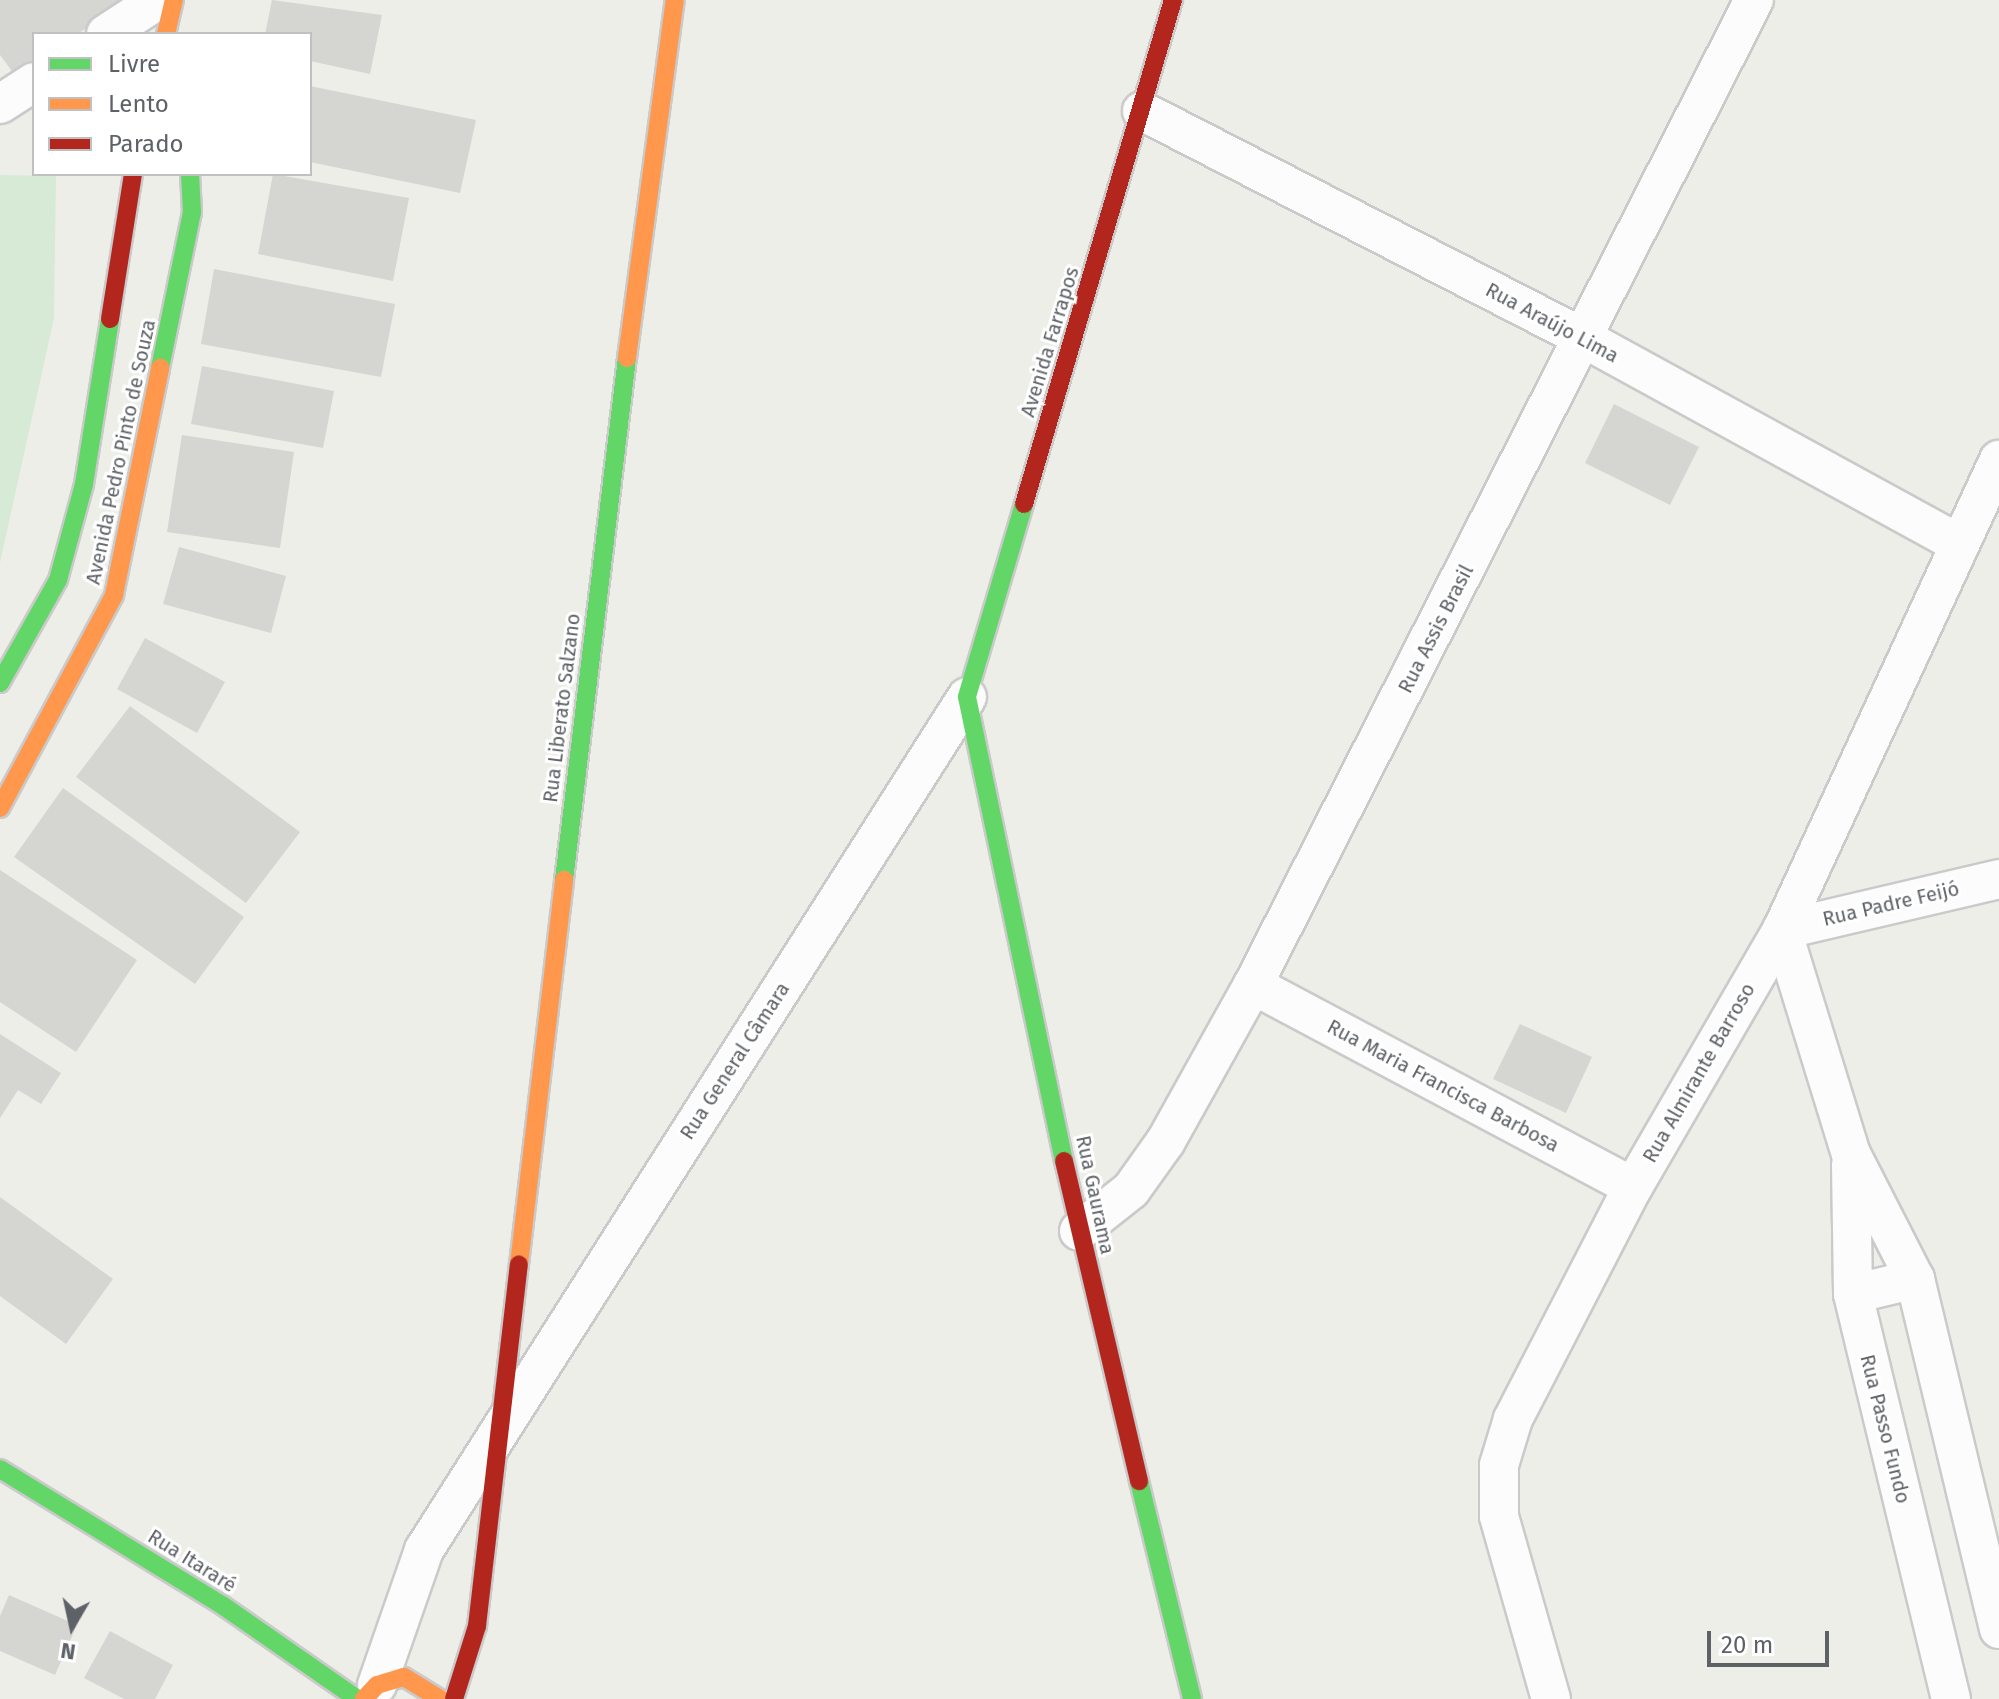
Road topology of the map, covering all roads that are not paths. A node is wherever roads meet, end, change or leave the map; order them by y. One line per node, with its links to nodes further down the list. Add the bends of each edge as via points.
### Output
1 (158, 0): 6 (street)
2 (176, 0): 7 (street); 8 (street)
3 (675, 0): 28 (street, Rua Liberato Salzano)
4 (1173, 0): 11 (street, Avenida Farrapos)
5 (1754, 0): 14 (street, Rua Assis Brasil)
6 (109, 32)
7 (167, 32)
8 (180, 32)
9 (32, 83): 10 (street)
10 (0, 104)
11 (1142, 111): 14 (street, Rua Araújo Lima); 18 (street, Avenida Farrapos)
12 (133, 176): 17 (street, Avenida Pedro Pinto de Souza, via 84,484 58,580)
13 (190, 176): 19 (street, Avenida Pedro Pinto de Souza, via 192,212 114,595)
14 (1585, 339): 16 (street, Rua Araújo Lima); 22 (street, Rua Assis Brasil)
15 (1999, 460): 16 (street, Rua Almirante Barroso)
16 (1957, 543): 21 (street, Rua Almirante Barroso)
17 (0, 683)
18 (967, 697): 25 (street, Rua Gaurama); 28 (street, Rua General Câmara, via 553,1351)
19 (0, 808)
20 (1999, 879): 21 (street, Rua Padre Feijó)
21 (1782, 930): 23 (street, Rua Passo Fundo); 24 (street, Rua Almirante Barroso)
22 (1253, 985): 24 (street, Rua Maria Francisca Barbosa); 25 (street, Rua Assis Brasil, via 1166,1141 1131,1190)
23 (1851, 1154): 26 (street, Rua Passo Fundo); 27 (street, Rua Passo Fundo)
24 (1633, 1187): 35 (street, Rua Almirante Barroso, via 1513,1419 1499,1465 1499,1516)
25 (1079, 1231): 34 (street, Rua Gaurama)
26 (1915, 1279): 27 (street); 30 (street, Rua Passo Fundo)
27 (1853, 1294): 36 (street, Rua Passo Fundo)
28 (500, 1423): 31 (street, Rua General Câmara, via 424,1550); 33 (street, Rua General Câmara, via 477,1626)
29 (0, 1469): 31 (street, Rua Itararé)
30 (1999, 1629)
31 (366, 1694): 32 (street, via 418,1680)
32 (440, 1699)
33 (454, 1699)
34 (1192, 1699)
35 (1551, 1699)
36 (1951, 1699)

